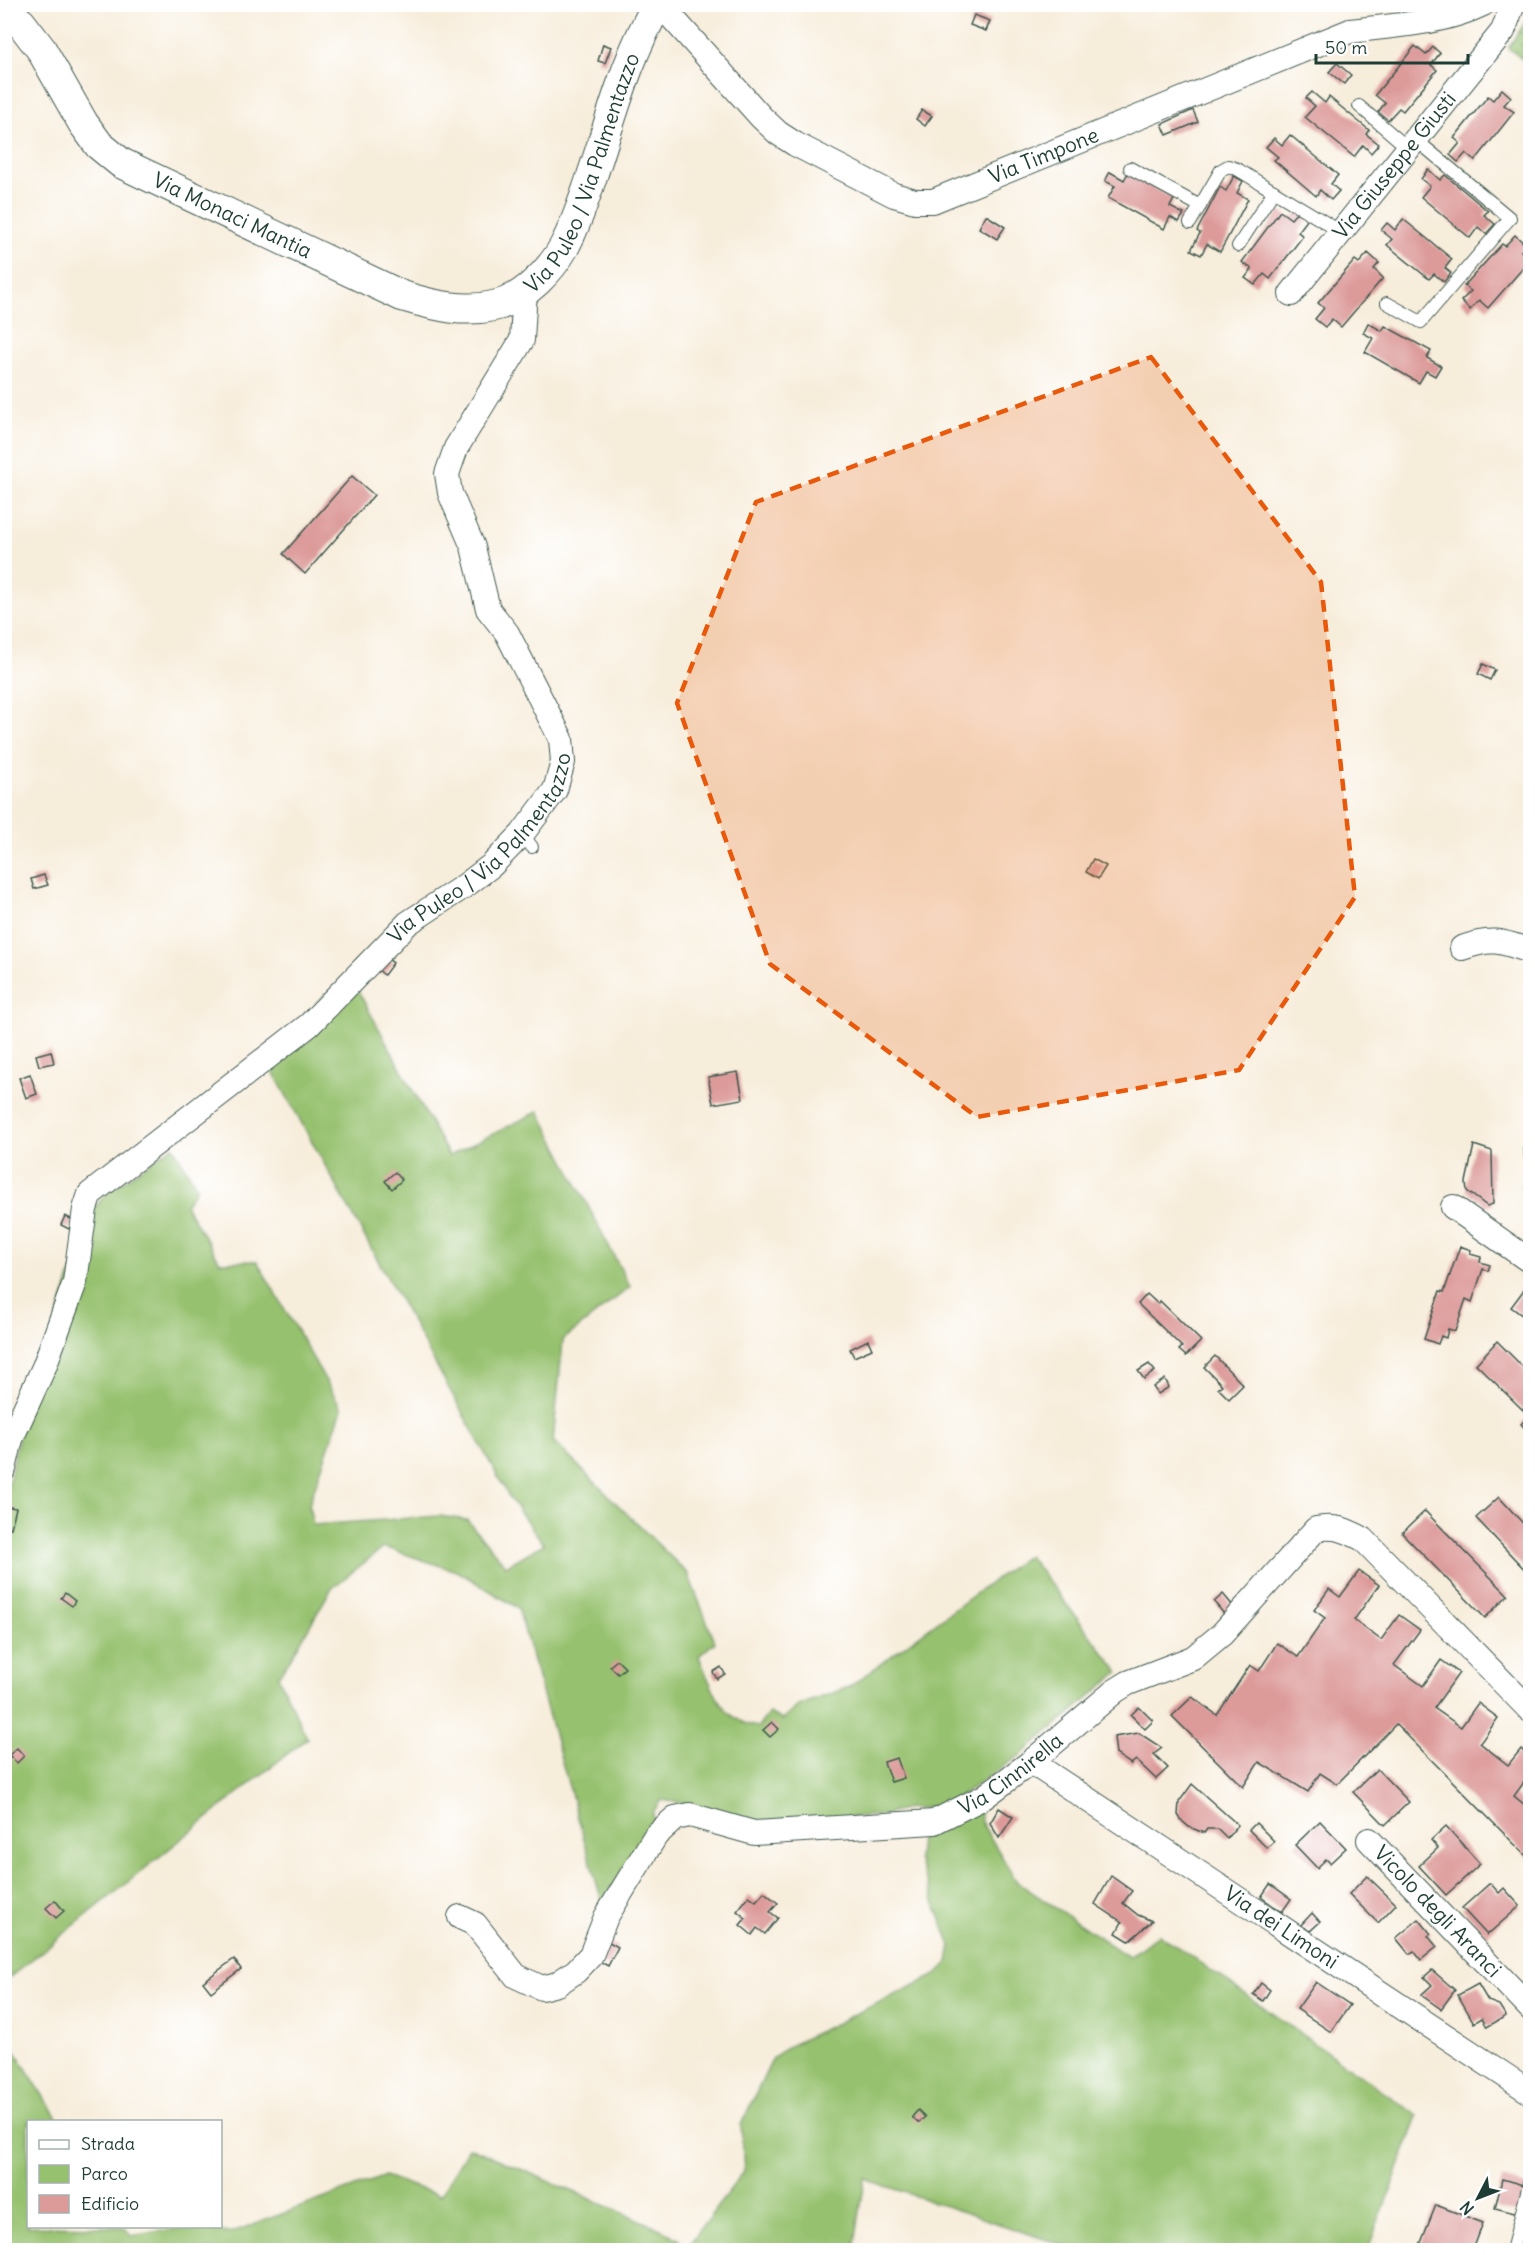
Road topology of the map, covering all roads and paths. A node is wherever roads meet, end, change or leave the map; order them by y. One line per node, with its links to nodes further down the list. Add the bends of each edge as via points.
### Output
1 (659, 4): 2 (street, Via Timpone, via 778,133 894,195 933,201 1350,31 1414,24 1470,11); 13 (street, Via Puleo / Via Palmentazzo, via 634,54 564,247 550,268)
2 (1483, 4)
3 (1513, 4): 6 (street, Via Giuseppe Giusti, via 1503,31)
4 (4, 10): 13 (street, Via Monaci Mantia, via 21,23 41,49 99,145 121,163 402,296 448,308 477,308 502,303)
5 (1359, 106): 6 (lane)
6 (1412, 144): 11 (street, Via Giuseppe Giusti); 15 (lane, via 1510,218 1421,322)
7 (1130, 168): 9 (lane)
8 (1274, 191): 9 (lane, via 1228,166 1221,170); 11 (lane); 12 (lane)
9 (1200, 206): 10 (lane)
10 (1190, 223)
11 (1341, 232): 14 (street, Via Giuseppe Giusti)
12 (1238, 246)
13 (525, 290): 20 (street, Via Puleo / Via Palmentazzo, via 528,344 456,448 447,474 450,493 473,547 488,609 507,633 561,739 562,762 555,790 527,841 408,923 285,1046 90,1194 75,1282 44,1367 11,1439)
14 (1291, 294)
15 (1387, 303)
16 (1462, 948): 17 (street, via 1482,940)
17 (1530, 951)
18 (1453, 1207): 19 (street)
19 (1530, 1261)
20 (4, 1469)
21 (1530, 1710): 22 (street, Via Cinnirella, via 1363,1539 1344,1529 1328,1527 1316,1529 1222,1634 1193,1658 1115,1691)
22 (1031, 1762): 24 (street, Via Cinnirella, via 984,1797 934,1822 754,1833 690,1815 675,1818 656,1835 606,1917 591,1955 557,1984 542,1988 516,1976 474,1924); 26 (street, Via dei Limoni)
23 (1369, 1840): 25 (street, Vicolo degli Aranci)
24 (460, 1917)
25 (1530, 2008)
26 (1530, 2092)
27 (1530, 2180): 28 (lane, via 1513,2247)
28 (1516, 2250)

